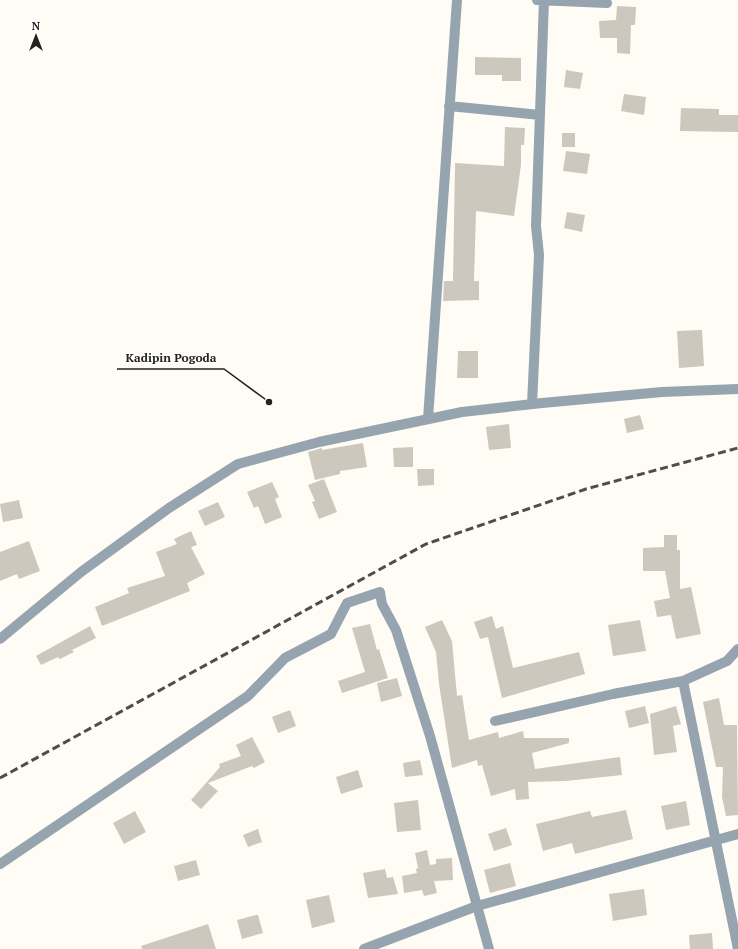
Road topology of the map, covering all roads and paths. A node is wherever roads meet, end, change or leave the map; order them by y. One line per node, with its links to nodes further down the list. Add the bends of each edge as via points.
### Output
1 (456, 0): 4 (street)
2 (542, 0): 3 (street); 5 (street)
3 (607, 3)
4 (449, 106): 5 (street); 8 (street)
5 (540, 114): 7 (street, via 536,226 539,254)
6 (738, 389): 7 (street, via 662,392)
7 (532, 404): 8 (street, via 462,412)
8 (428, 419): 9 (street, via 320,442 238,464 168,508 81,572)
9 (0, 639)
10 (738, 649): 11 (street, via 727,661)
11 (683, 681): 12 (street); 14 (street)
12 (495, 721)
13 (738, 834): 14 (street)
14 (714, 839): 16 (street); 19 (street)
15 (0, 864): 16 (street, via 248,696 285,658 331,634 347,603 380,592 382,604 396,630 430,736)
16 (477, 906): 17 (street); 18 (street)
17 (364, 949)
18 (489, 949)
19 (738, 949)

